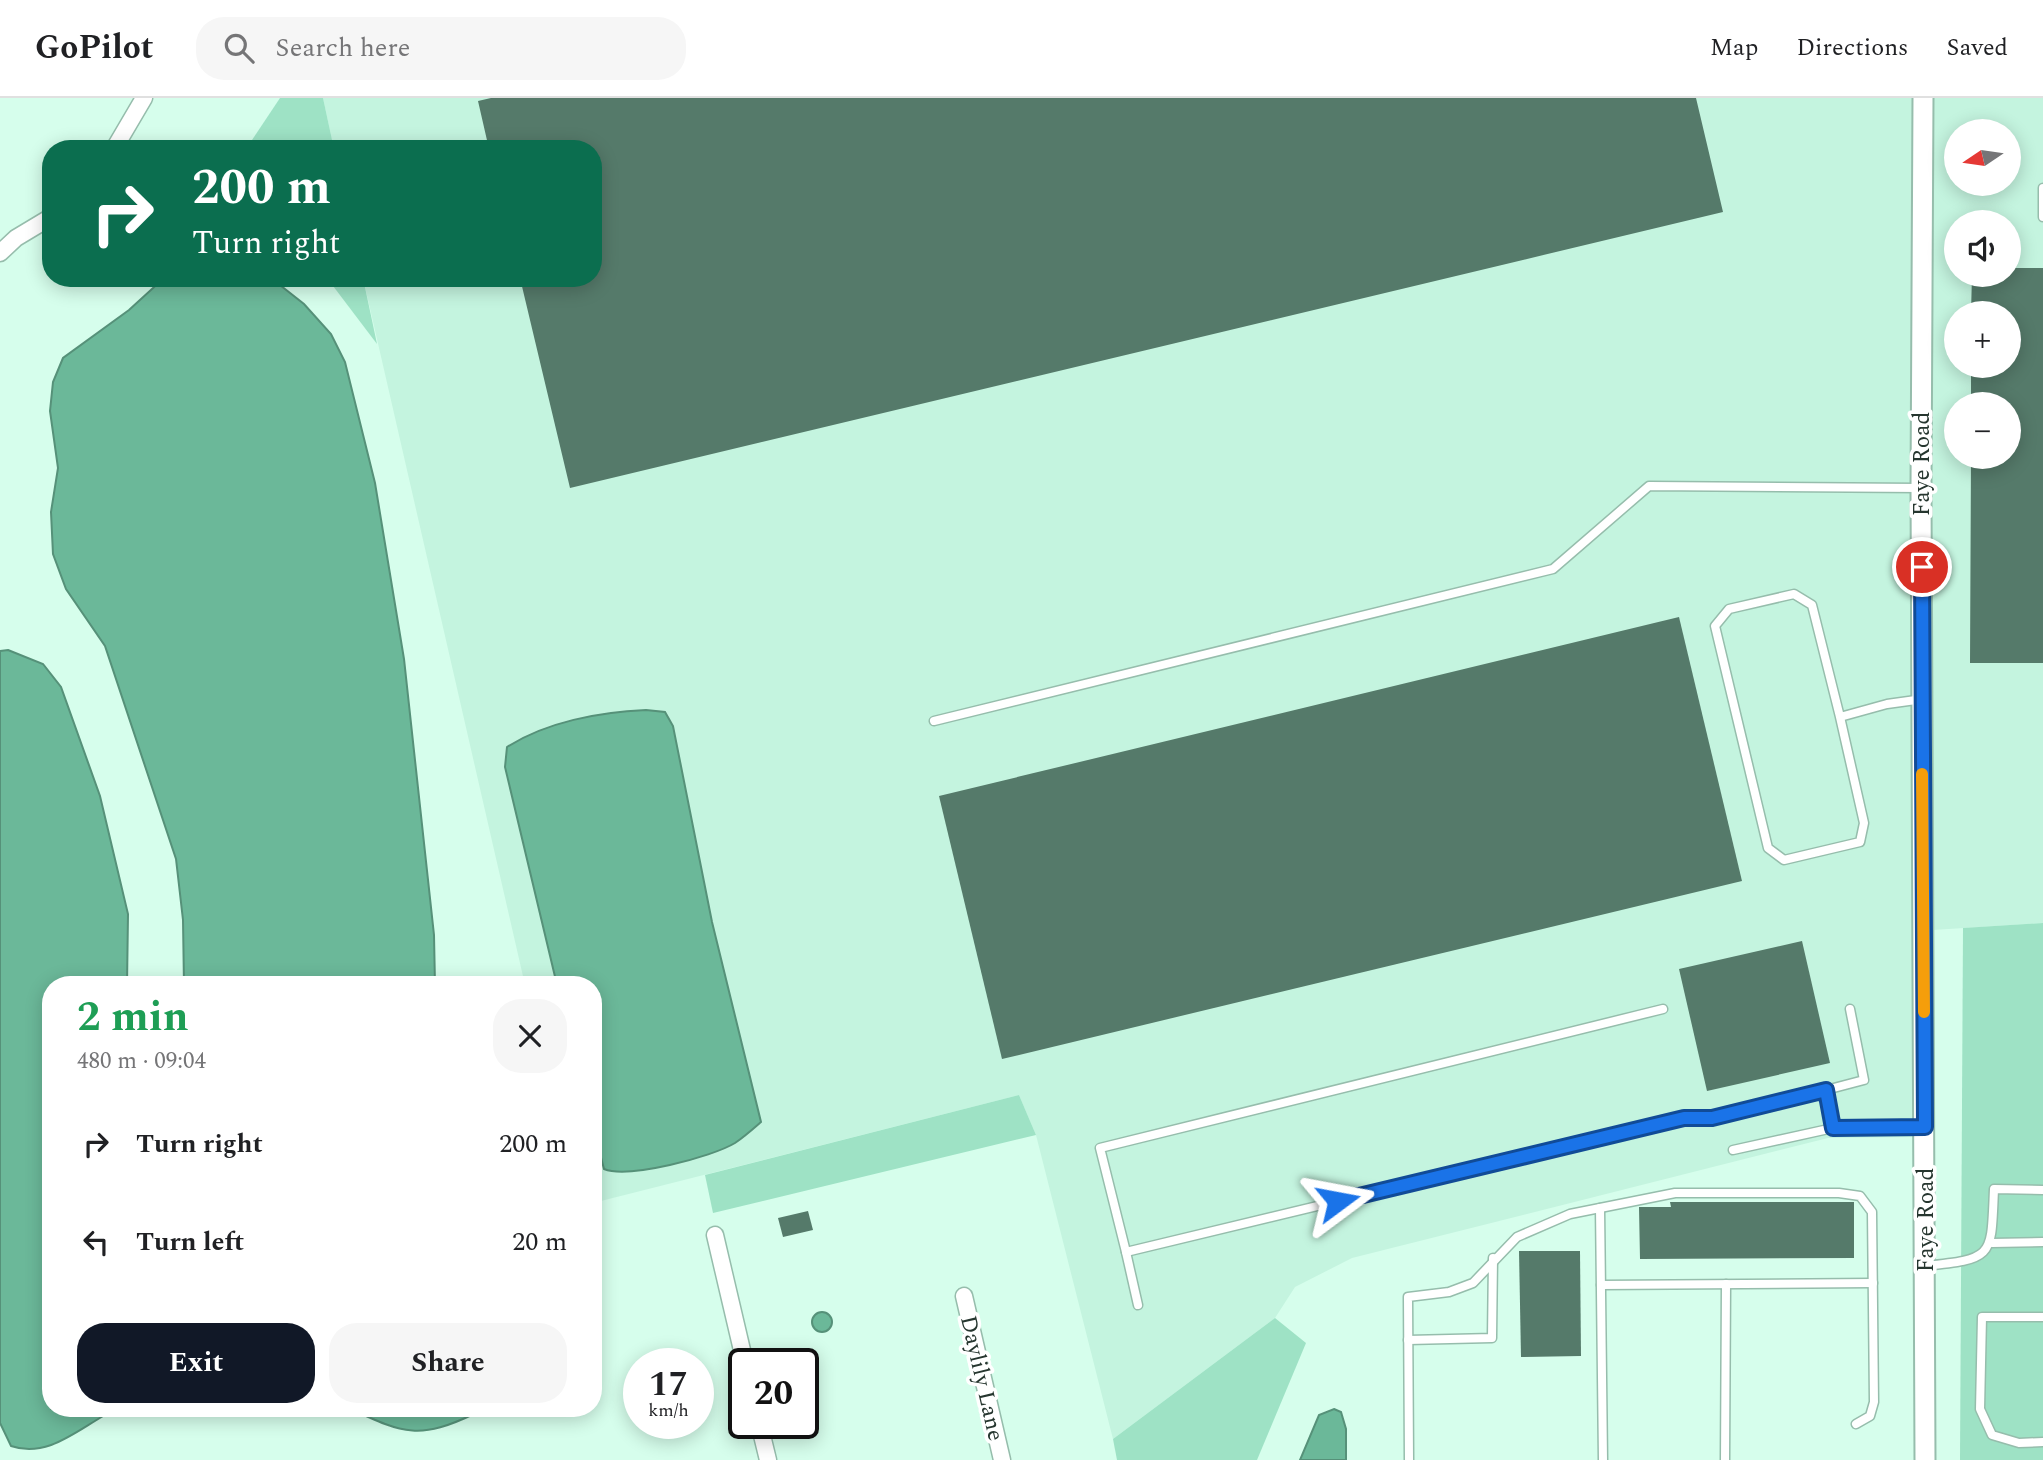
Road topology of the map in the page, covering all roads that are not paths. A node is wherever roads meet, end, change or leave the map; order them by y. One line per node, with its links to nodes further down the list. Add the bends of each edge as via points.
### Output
1 (144, 98): 3 (street)
2 (1923, 98): 8 (street, Faye Road)
3 (119, 140)
4 (2043, 188): 5 (lane)
5 (2043, 217)
6 (42, 222): 7 (street)
7 (0, 253)
8 (1921, 488): 9 (street, Faye Road); 11 (lane, via 1649,486 1553,569)
9 (1923, 699): 10 (lane); 15 (street, Faye Road)
10 (1840, 717): 10 (lane, via 1812,605 1794,594 1729,609 1714,626 1768,848 1784,860 1860,842 1864,823)
11 (934, 721)
12 (1663, 1009): 23 (lane, via 1100,1148)
13 (1850, 1009): 14 (lane, via 1864,1080)
14 (1826, 1090): 16 (lane); 23 (lane, via 1712,1118 1684,1118)
15 (1925, 1127): 16 (lane); 25 (street, Faye Road)
16 (1833, 1128): 17 (lane)
17 (1734, 1150)
18 (2043, 1190): 22 (lane, via 1994,1189)
19 (1600, 1208): 24 (lane, via 1570,1214 1517,1237); 26 (lane, via 1675,1193 1860,1196 1872,1212); 28 (lane)
20 (715, 1235): 33 (street)
21 (2043, 1242): 22 (lane)
22 (1992, 1243): 25 (lane, via 1983,1255 1963,1262)
23 (1125, 1252): 30 (lane)
24 (1493, 1258): 32 (lane, via 1472,1283 1449,1292 1408,1297); 32 (lane, via 1492,1338)
25 (1925, 1266): 42 (street, Faye Road)
26 (1873, 1283): 27 (lane); 34 (lane, via 1874,1402 1870,1416)
27 (1726, 1284): 28 (lane); 41 (lane)
28 (1601, 1285): 40 (lane)
29 (964, 1296): 38 (street, Daylily Lane)
30 (1138, 1304)
31 (2043, 1317): 36 (lane, via 1982,1317 1980,1409 1992,1435 2019,1443)
32 (1408, 1340): 39 (lane)
33 (741, 1348)
34 (1856, 1424)
35 (763, 1439): 37 (street)
36 (2043, 1442)
37 (768, 1460)
38 (1002, 1460)
39 (1409, 1460)
40 (1603, 1460)
41 (1725, 1460)
42 (1925, 1460)

